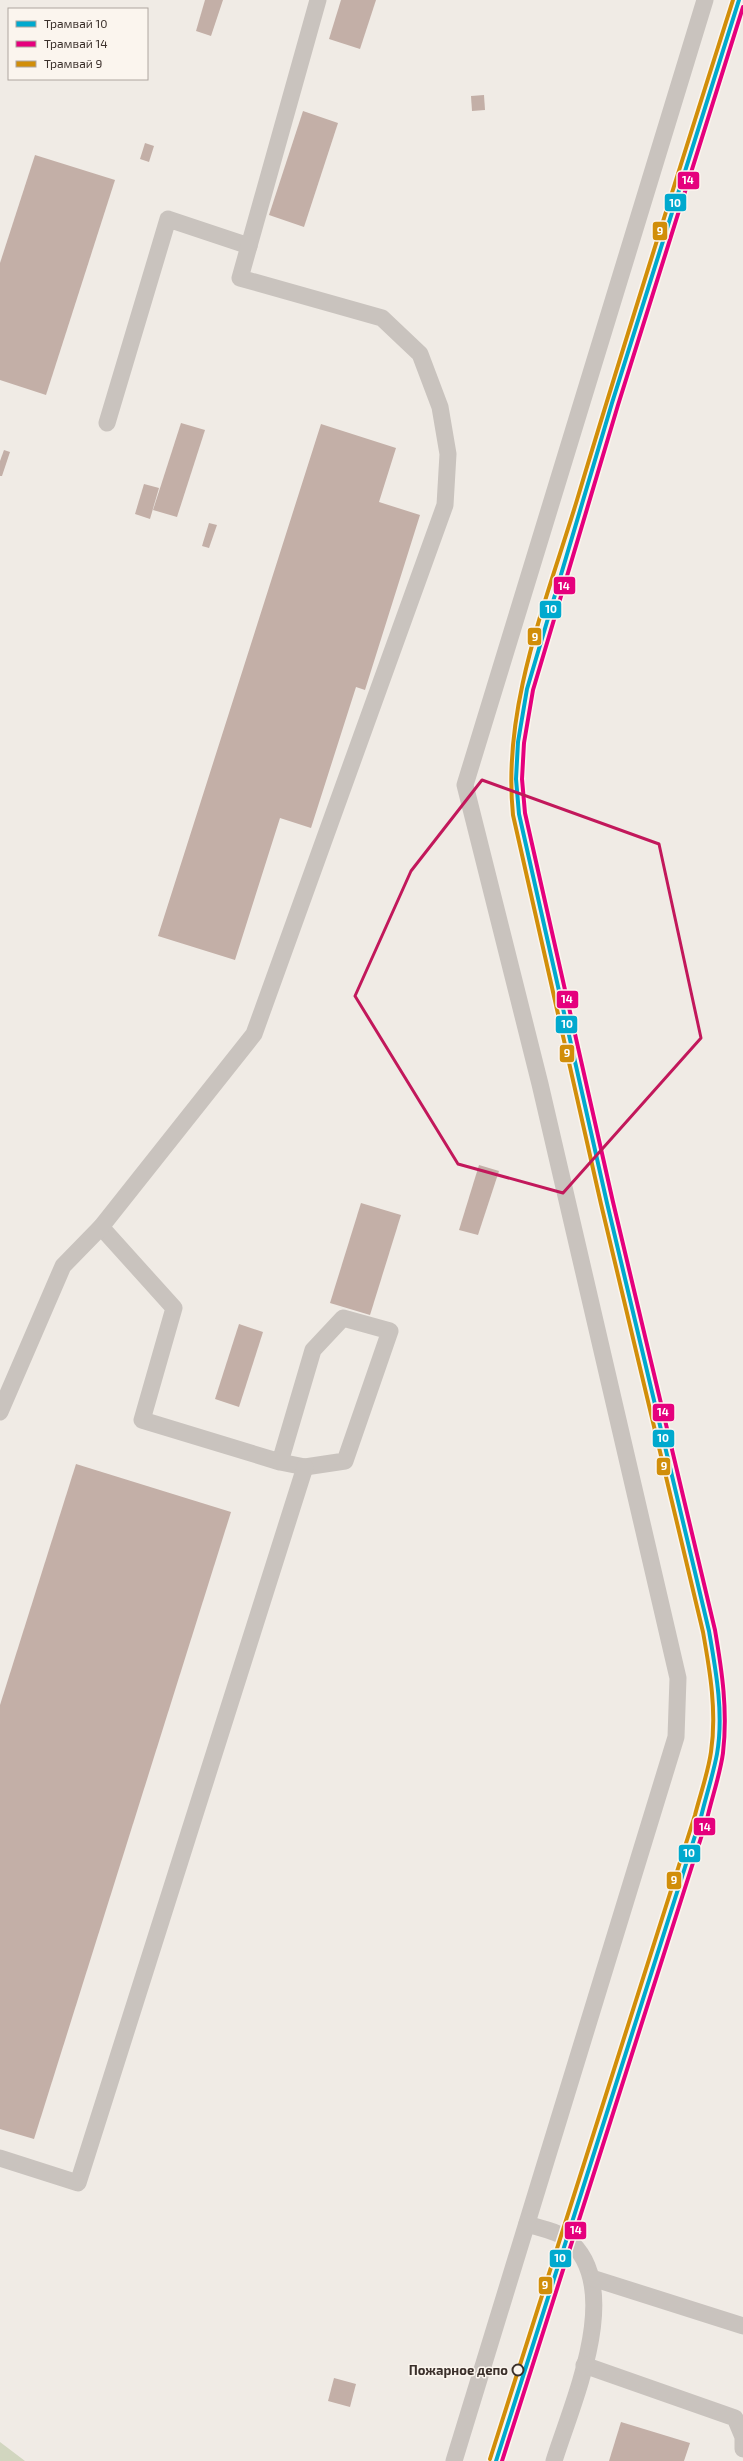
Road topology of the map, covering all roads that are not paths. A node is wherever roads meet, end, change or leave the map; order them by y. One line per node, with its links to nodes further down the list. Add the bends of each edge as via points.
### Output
1 (318, 0): 3 (street)
2 (705, 0): 10 (street, via 465,785 540,1084 678,1678 676,1737)
3 (250, 246): 4 (street, via 168,219); 5 (street, via 240,278 382,318 420,354 442,413 448,454 445,505 254,1034)
4 (107, 423)
5 (101, 1226): 6 (street, via 63,1266); 7 (street, via 174,1308 142,1420)
6 (0, 1412)
7 (280, 1462): 8 (street); 8 (street, via 313,1350 343,1318 390,1331 345,1461)
8 (305, 1467): 9 (street, via 78,2183)
9 (0, 2158)
10 (527, 2224): 11 (street, via 566,2238 581,2256); 15 (street)
11 (592, 2278): 12 (street); 13 (street, via 594,2321)
12 (743, 2326)
13 (584, 2365): 14 (street, via 735,2418 743,2437); 16 (street)
14 (743, 2449)
15 (454, 2461)
16 (554, 2461)

